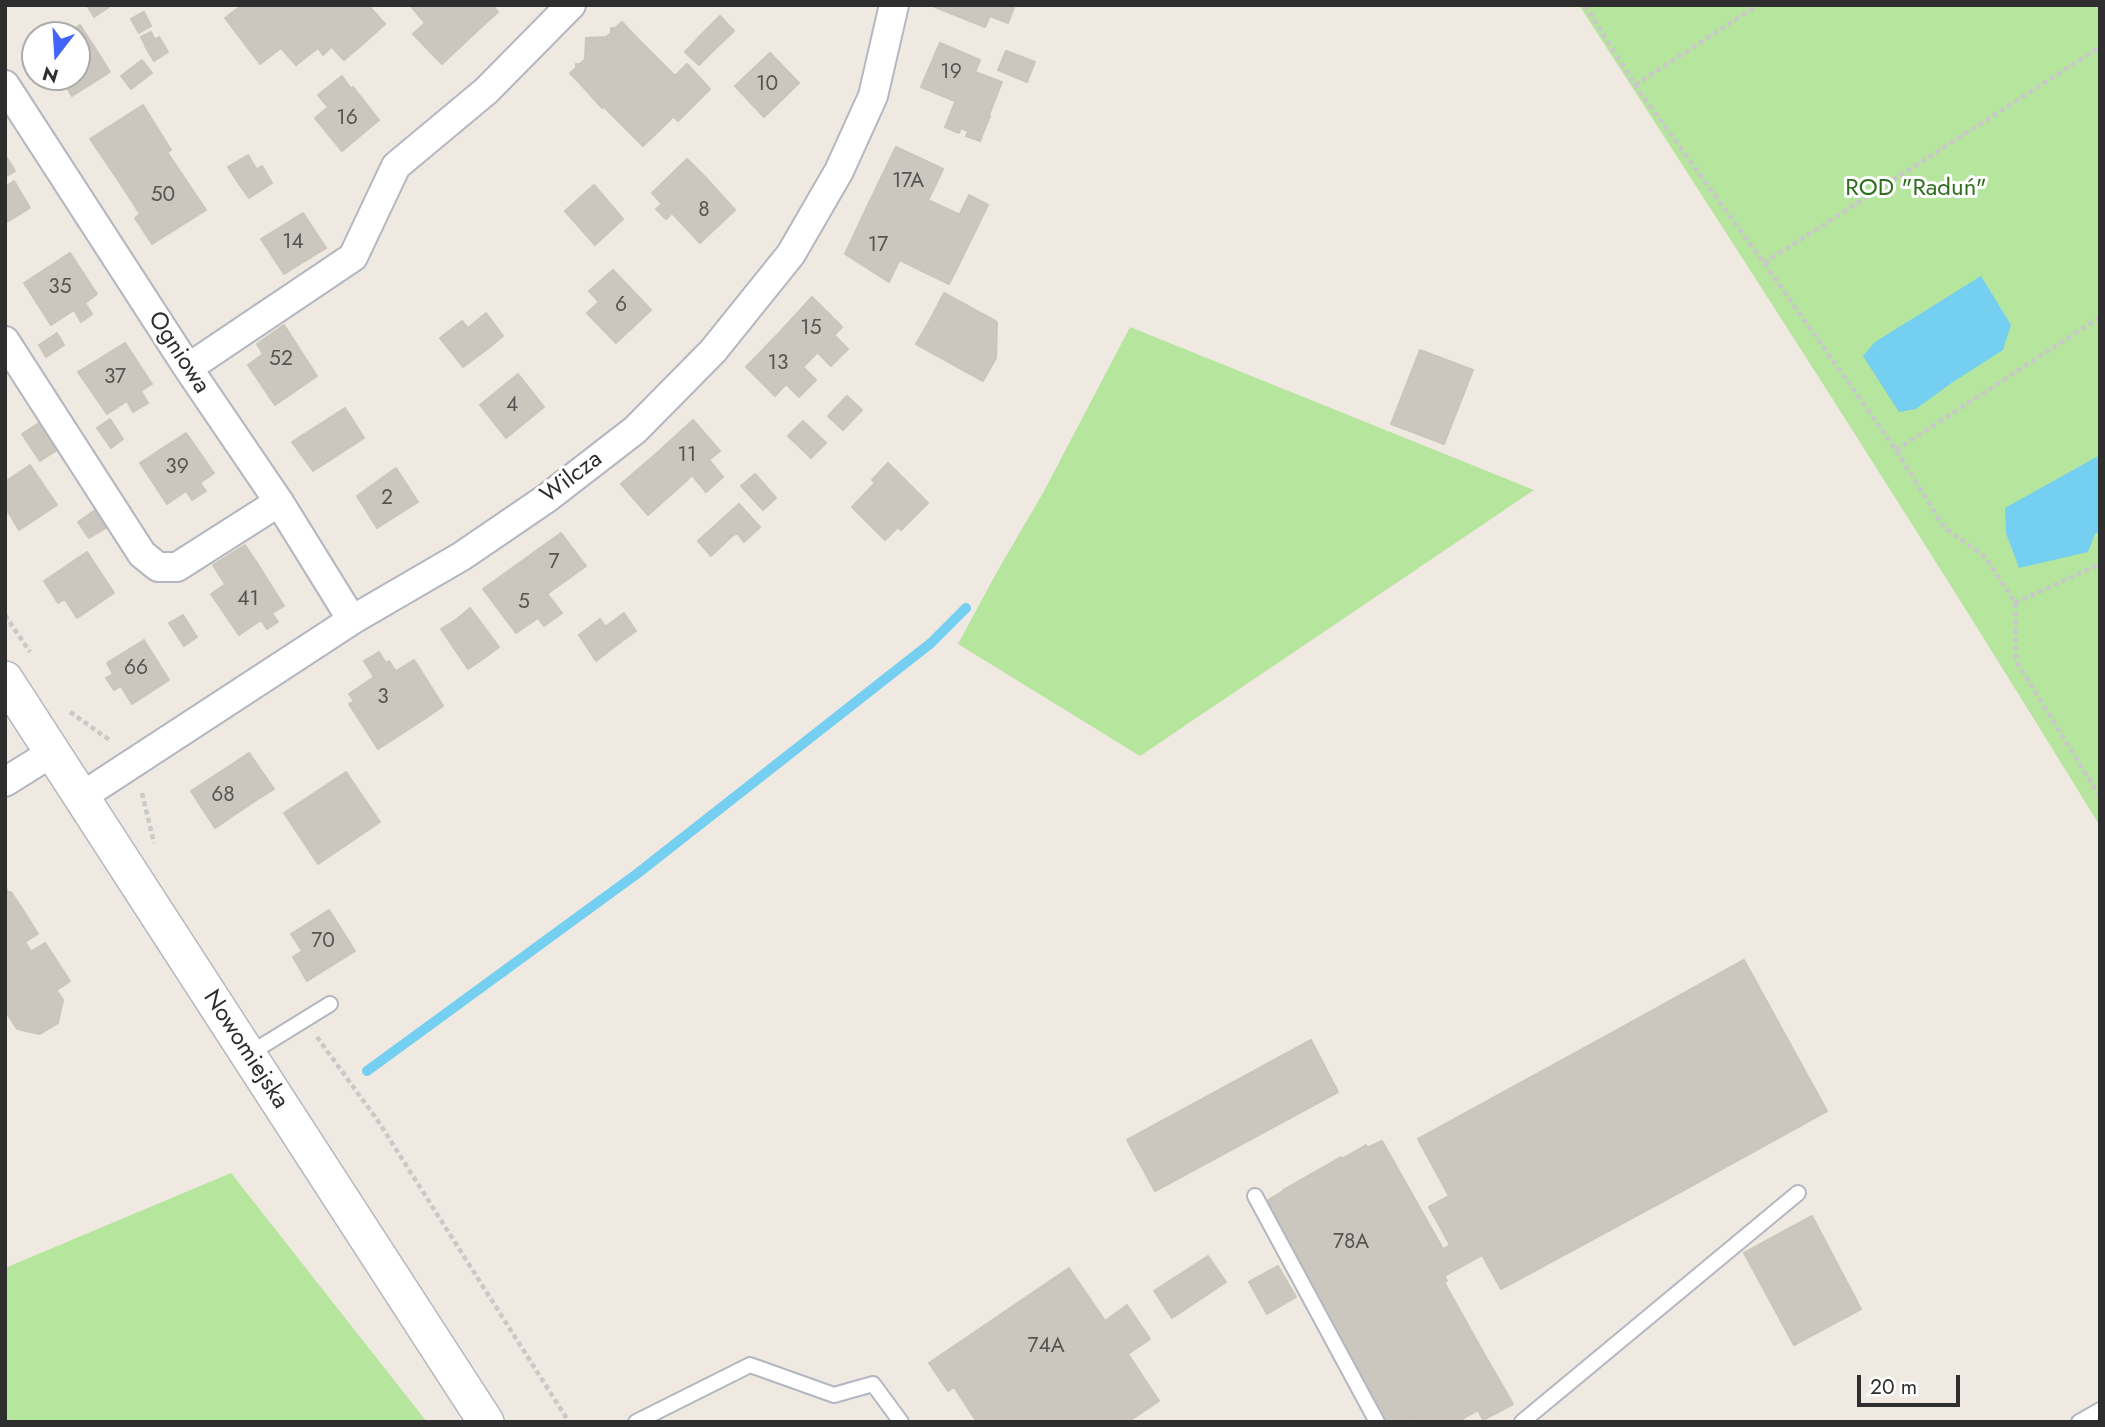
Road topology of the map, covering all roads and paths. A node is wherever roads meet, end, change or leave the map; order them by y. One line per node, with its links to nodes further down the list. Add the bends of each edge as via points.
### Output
1 (571, 5): 11 (street, via 486,91 396,166 352,257)
2 (894, 5): 17 (street, Wilcza, via 873,96 839,171 791,254 713,351 635,430 547,498 462,556)
3 (1585, 5): 7 (path)
4 (1758, 5): 7 (path)
5 (2100, 47): 8 (path)
6 (5, 85): 11 (street, Ogniowa)
7 (1635, 85): 8 (path)
8 (1764, 263): 12 (path)
9 (2100, 317): 12 (path)
10 (5, 341): 13 (street, via 142,554 158,566 177,567)
11 (188, 368): 13 (street, Ogniowa)
12 (1896, 450): 15 (path, via 1944,527 1986,558)
13 (279, 502): 17 (street, Ogniowa)
14 (2100, 564): 15 (path)
15 (2015, 603): 25 (path, via 2017,661)
16 (5, 615): 18 (path)
17 (352, 620): 22 (street, Wilcza)
18 (33, 657)
19 (5, 679): 21 (street, Nowomiejska)
20 (69, 711): 22 (path, via 110,740)
21 (53, 752): 23 (street); 24 (street, Nowomiejska)
22 (128, 765): 24 (street, Wilcza); 26 (path, via 144,797)
23 (5, 782)
24 (81, 797): 29 (street, Nowomiejska)
25 (2100, 797)
26 (155, 846)
27 (330, 1004): 28 (lane)
28 (305, 1020): 29 (lane); 34 (path, via 378,1121)
29 (248, 1055): 33 (street, Nowomiejska)
30 (1798, 1193): 38 (lane)
31 (1255, 1196): 37 (lane)
32 (2100, 1410): 39 (lane)
33 (486, 1422)
34 (569, 1422)
35 (636, 1422): 36 (lane, via 750,1365 834,1395 873,1384)
36 (901, 1422)
37 (1377, 1422)
38 (1522, 1422)
39 (2079, 1422)

